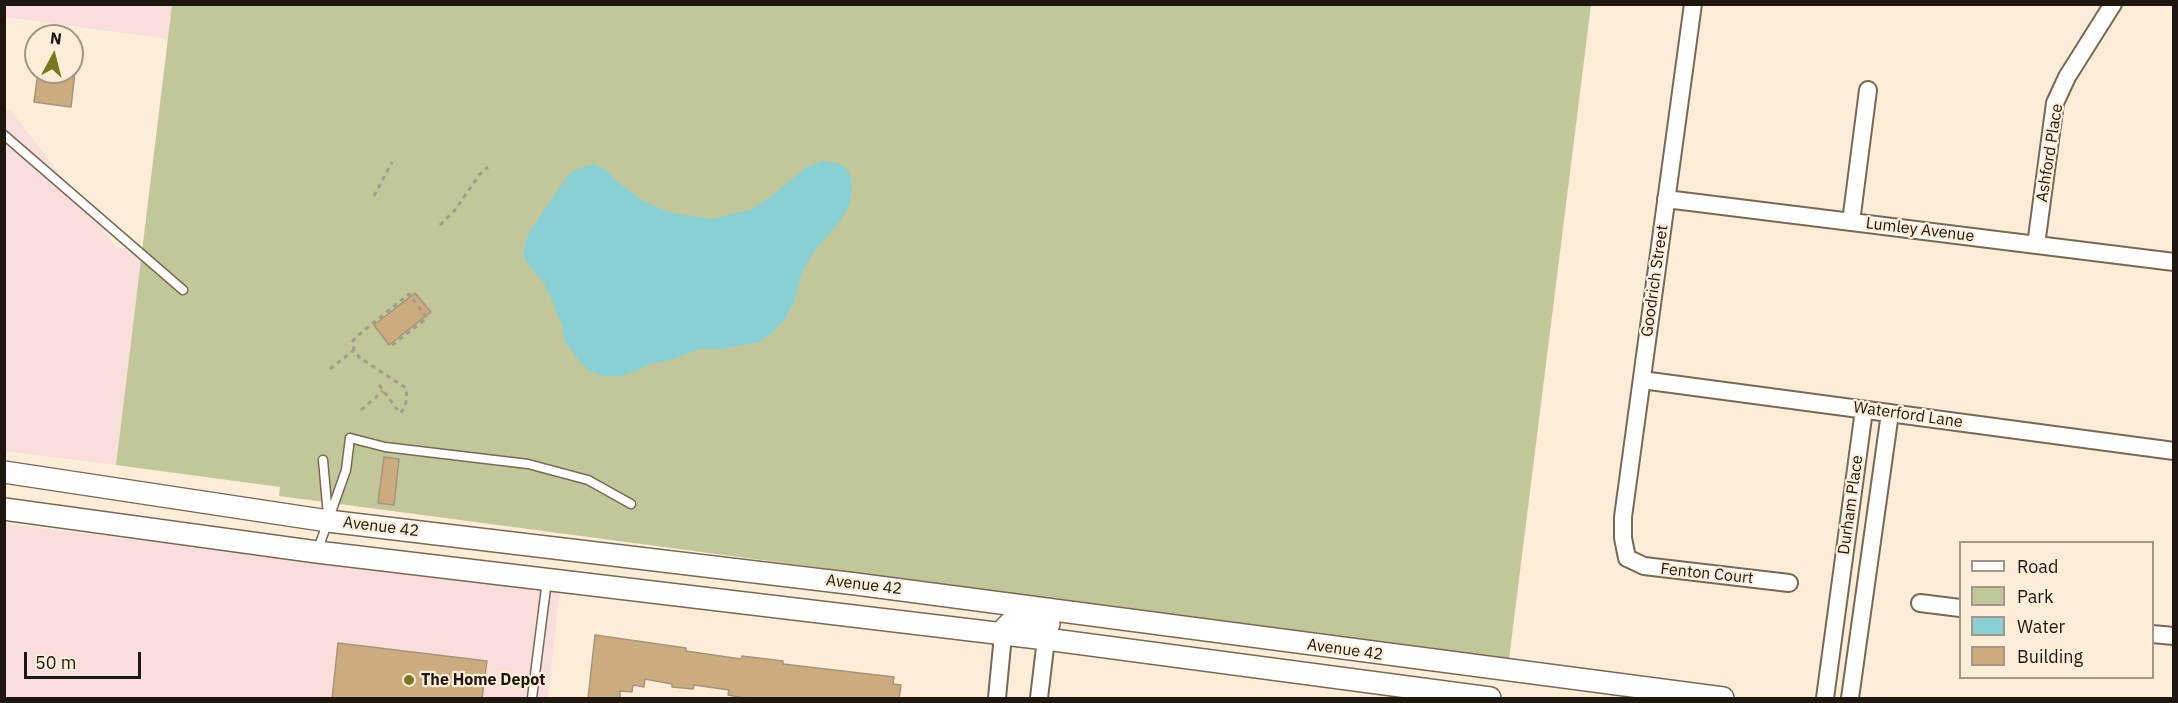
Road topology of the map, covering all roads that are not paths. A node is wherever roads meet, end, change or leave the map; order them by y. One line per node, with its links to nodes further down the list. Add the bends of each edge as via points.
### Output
1 (1693, 4): 5 (street, Goodrich Street)
2 (2113, 4): 7 (street, Ashford Place, via 2055,103)
3 (1868, 90): 6 (street)
4 (4, 135): 9 (lane)
5 (1666, 199): 6 (street, Lumley Avenue); 10 (street, Goodrich Street)
6 (1851, 222): 7 (street, Lumley Avenue)
7 (2037, 245): 8 (street, Lumley Avenue)
8 (2174, 262)
9 (183, 290)
10 (1642, 380): 11 (street, Waterford Lane); 20 (street, Goodrich Street, via 1623,517)
11 (1864, 410): 12 (street, Waterford Lane); 23 (street, Durham Place)
12 (1890, 413): 13 (street, Waterford Lane); 25 (street, Durham Place)
13 (2174, 451)
14 (323, 459): 18 (lane)
15 (4, 472): 18 (street, Avenue 42)
16 (631, 504): 18 (lane, via 588,480 528,464 385,447 350,438 346,470)
17 (4, 509): 19 (street, Avenue 42)
18 (328, 521): 19 (lane); 27 (street, Avenue 42)
19 (317, 552): 21 (street, Avenue 42)
20 (1627, 558): 22 (street, Fenton Court, via 1667,570)
21 (548, 579): 29 (street, Avenue 42); 33 (lane)
22 (1789, 583)
23 (1838, 601): 25 (street); 39 (street, Durham Place)
24 (1920, 603): 26 (street)
25 (1863, 604): 40 (street, Durham Place)
26 (1959, 608)
27 (1177, 627): 29 (street, via 1128,635 1013,620); 32 (street, Avenue 42)
28 (2154, 634): 30 (street)
29 (1003, 635): 31 (street, Avenue 42); 34 (street)
30 (2174, 636)
31 (1046, 639): 35 (street); 36 (street, Avenue 42)
32 (1505, 671): 37 (street); 38 (street, Avenue 42)
33 (532, 699)
34 (997, 699)
35 (1039, 699)
36 (1490, 699)
37 (1501, 699)
38 (1723, 699)
39 (1825, 699)
40 (1850, 699)

